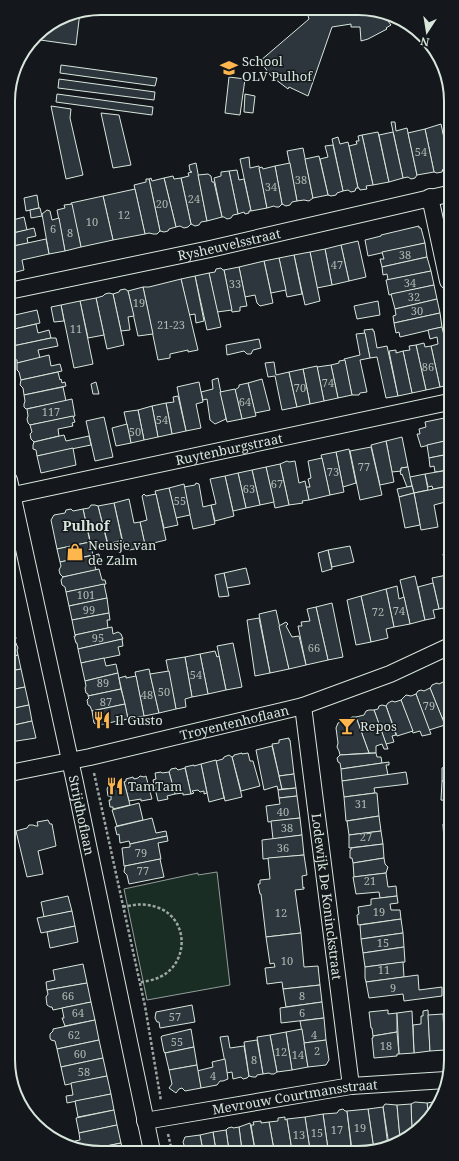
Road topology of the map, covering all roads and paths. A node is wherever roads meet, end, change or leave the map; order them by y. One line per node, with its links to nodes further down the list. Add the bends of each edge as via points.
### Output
1 (444, 195): 2 (street, Rysheuvelsstraat)
2 (430, 197): 3 (street); 4 (street, Rysheuvelsstraat, via 210,249)
3 (444, 262)
4 (15, 290)
5 (444, 403): 6 (street, Ruytenburgstraat)
6 (15, 489)
7 (15, 512): 11 (street, Strijdhoflaan)
8 (444, 649): 9 (street, Troyentenhoflaan, via 390,674)
9 (304, 706): 10 (street, Troyentenhoflaan); 16 (street, Lodewijk De Koninckstraat)
10 (90, 757): 11 (street, Troyentenhoflaan); 13 (path)
11 (71, 761): 12 (street, Troyentenhoflaan); 18 (street, Strijdhoflaan)
12 (15, 772)
13 (123, 907): 14 (path); 14 (path, via 140,904 160,908 170,914 181,930 180,956 175,965 160,977)
14 (140, 983): 17 (path)
15 (441, 1080): 16 (street, Mevrouw Courtmansstraat)
16 (351, 1086): 17 (street, Mevrouw Courtmansstraat)
17 (164, 1118): 18 (street, Mevrouw Courtmansstraat)
18 (145, 1121): 19 (street, Strijdhoflaan)
19 (151, 1146)

